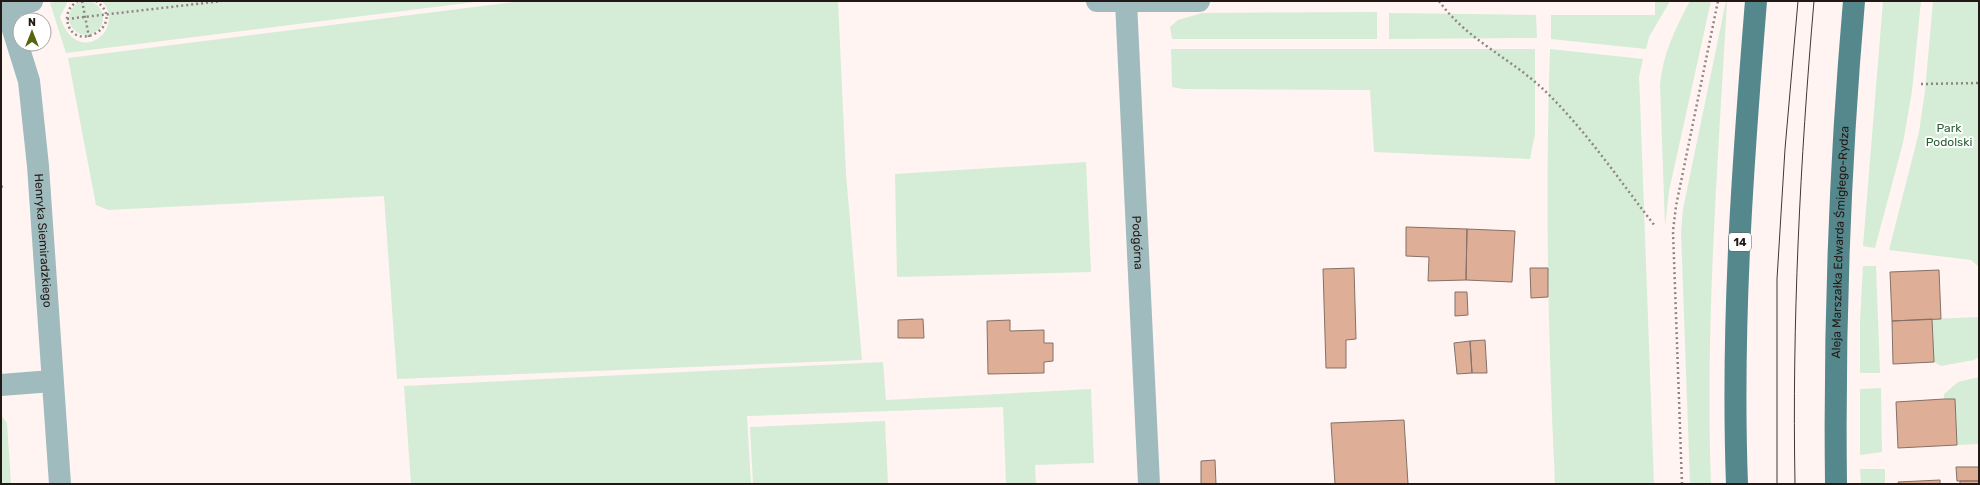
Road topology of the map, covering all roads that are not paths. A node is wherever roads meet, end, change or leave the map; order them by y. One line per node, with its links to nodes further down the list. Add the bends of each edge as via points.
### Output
1 (32, 1): 7 (street)
2 (1097, 1): 6 (street)
3 (1199, 1): 6 (street)
4 (1756, 1): 12 (main road, 14, via 1738,276 1735,373)
5 (1854, 1): 13 (main road, Aleja Marszałka Edwarda Śmigłego-Rydza, via 1836,282)
6 (1126, 2): 11 (street, Podgórna)
7 (5, 5): 8 (street, Henryka Siemiradzkiego, via 29,81 38,166)
8 (52, 381): 9 (street); 10 (street, Henryka Siemiradzkiego)
9 (1, 385)
10 (60, 484)
11 (1149, 484)
12 (1737, 484)
13 (1836, 484)

